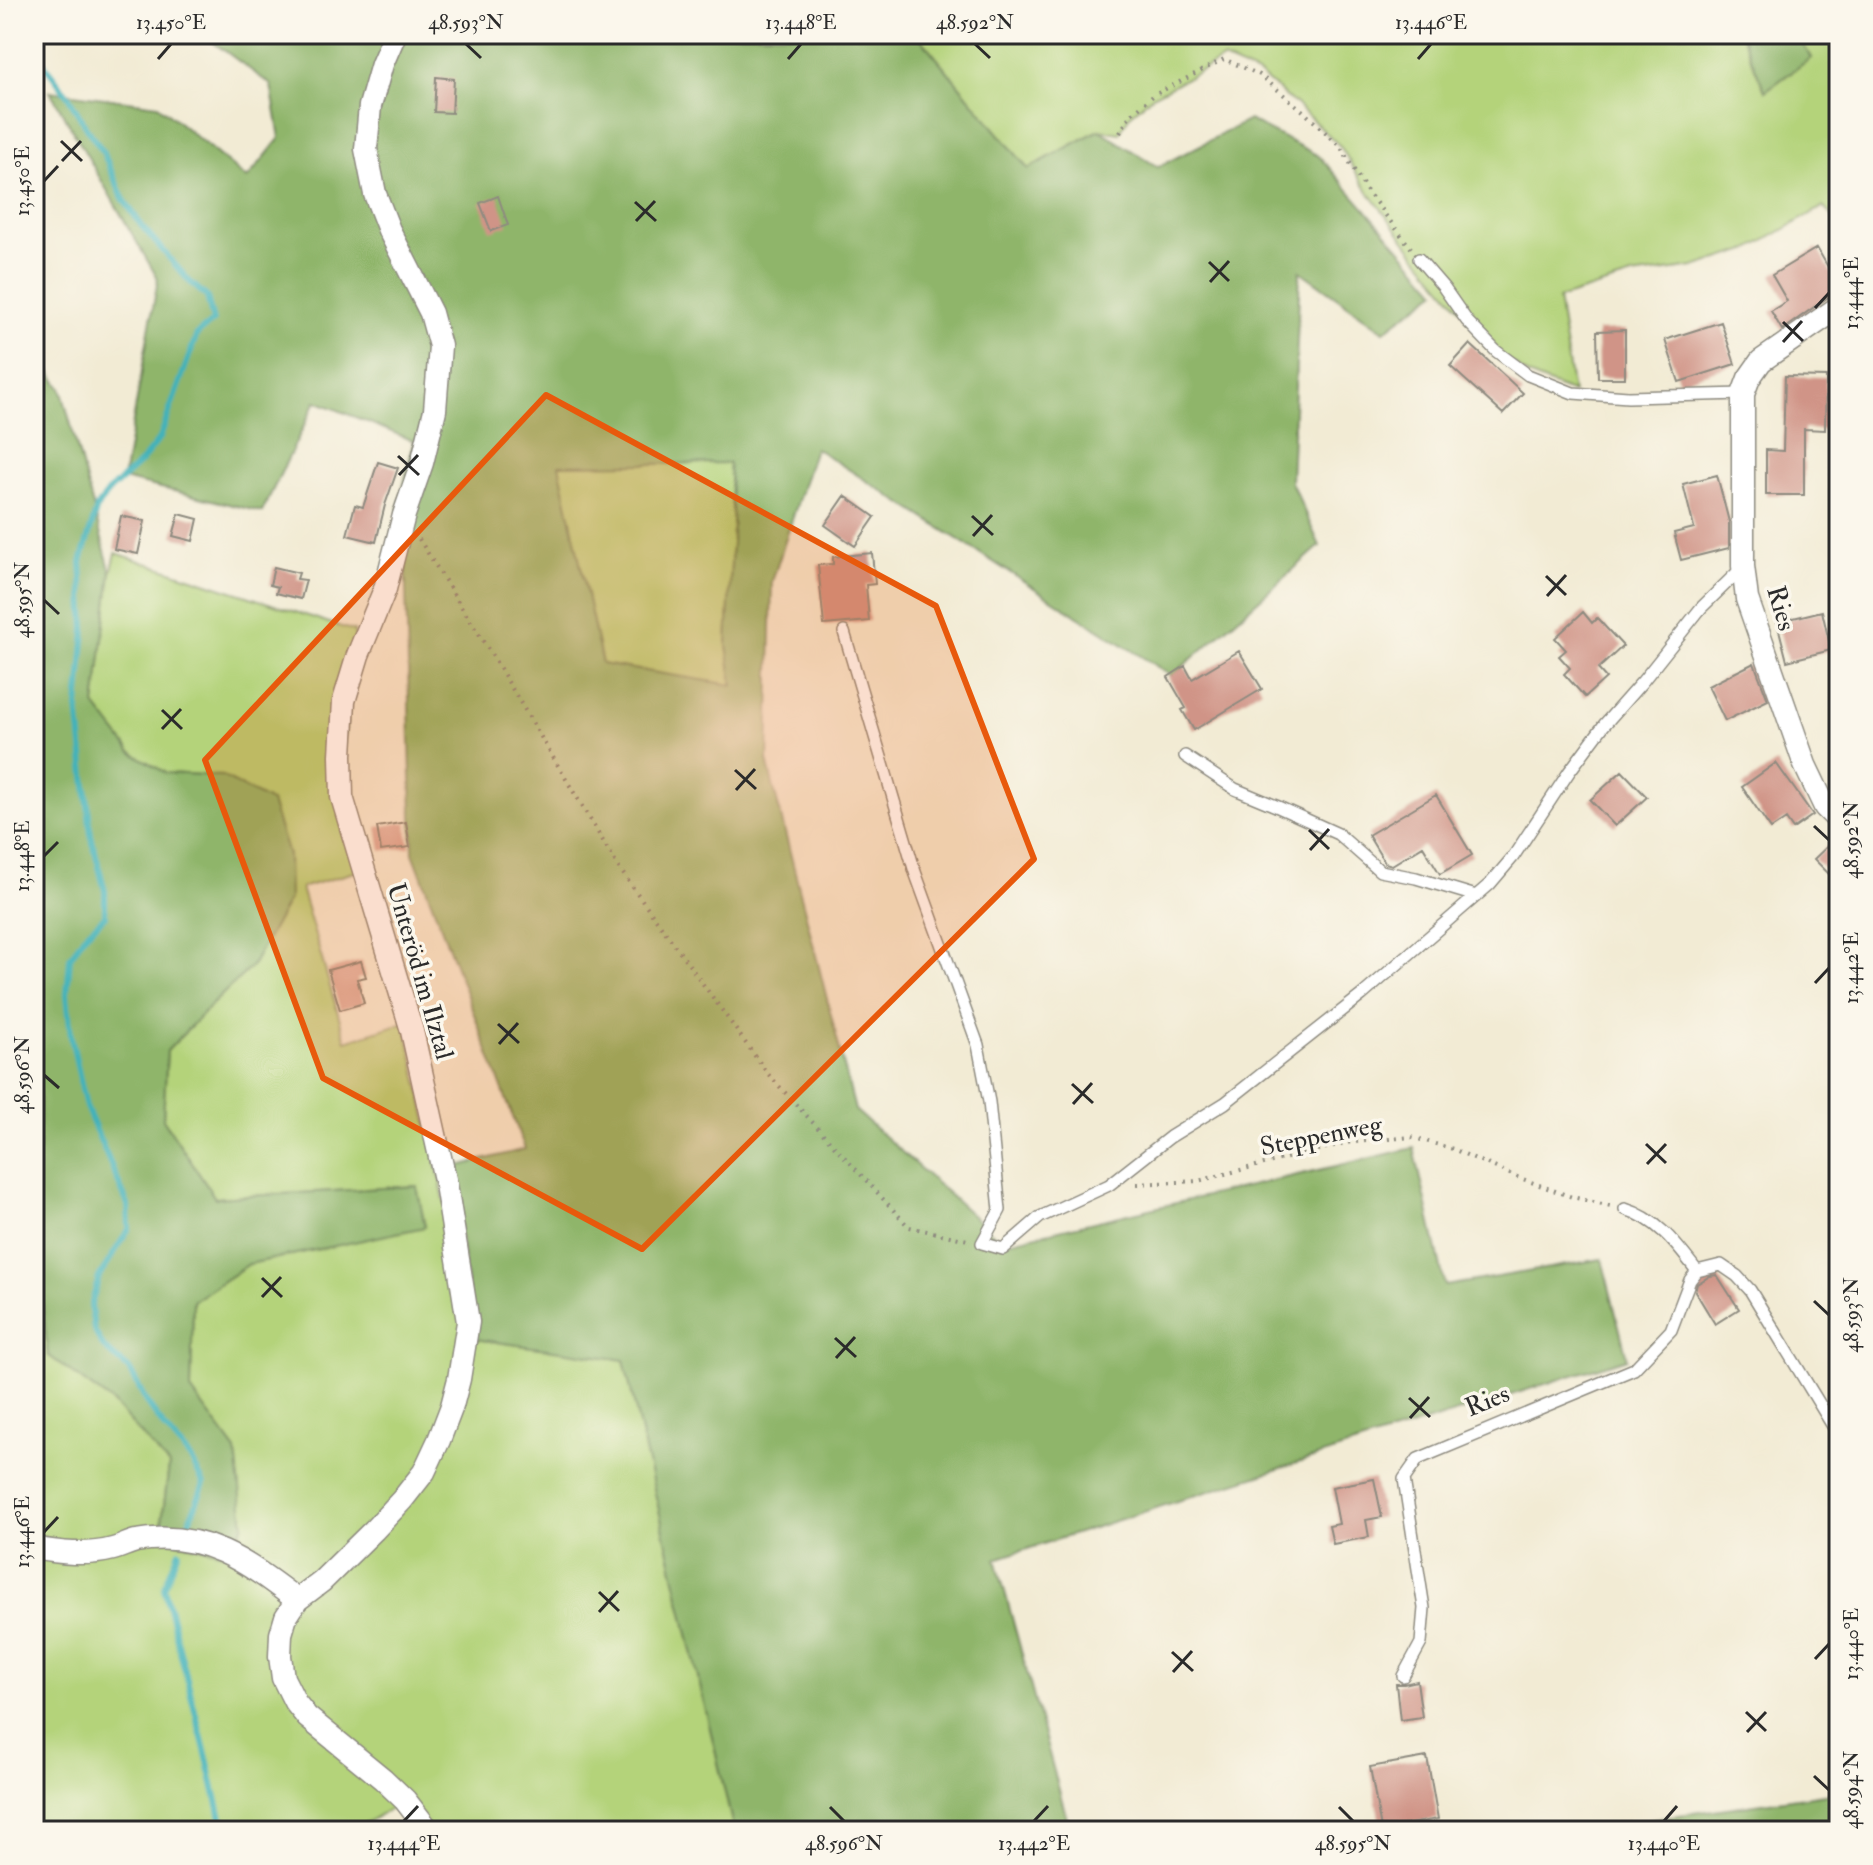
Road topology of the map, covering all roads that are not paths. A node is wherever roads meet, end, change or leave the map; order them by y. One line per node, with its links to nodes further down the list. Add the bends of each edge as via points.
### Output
1 (395, 34): 16 (street, Unteröd im Ilztal, via 370,106 366,149 375,194 431,313 440,346 435,410 422,463 385,589 344,701 342,797 412,1031 446,1184 468,1322 452,1406 424,1472 374,1530)
2 (34, 84): 3 (lane)
3 (34, 152)
4 (1419, 259): 6 (lane, via 1467,321 1528,375 1573,393)
5 (1839, 307): 6 (street, Ries, via 1761,361)
6 (1743, 394): 7 (street, Ries)
7 (1743, 566): 10 (street, Ries, via 1747,599 1805,765 1825,807); 11 (lane, via 1604,725 1513,857)
8 (844, 632): 11 (lane, via 915,872 978,1045 1000,1210 982,1243 1003,1249 1040,1217 1109,1185 1283,1058)
9 (1185, 756): 11 (lane, via 1235,789 1338,834 1380,871)
10 (1839, 821)
11 (1476, 896)
12 (1625, 1209): 13 (lane, via 1656,1224)
13 (1697, 1271): 14 (lane, via 1721,1265 1750,1290); 17 (lane, Ries, via 1671,1330 1634,1369 1418,1459 1404,1479 1424,1608 1421,1643)
14 (1839, 1436)
15 (34, 1548): 16 (street, via 85,1553 183,1538 229,1554)
16 (297, 1600): 18 (street, Unteröd im Ilztal, via 286,1617 280,1656 295,1702 405,1800)
17 (1403, 1676)
18 (429, 1831)

